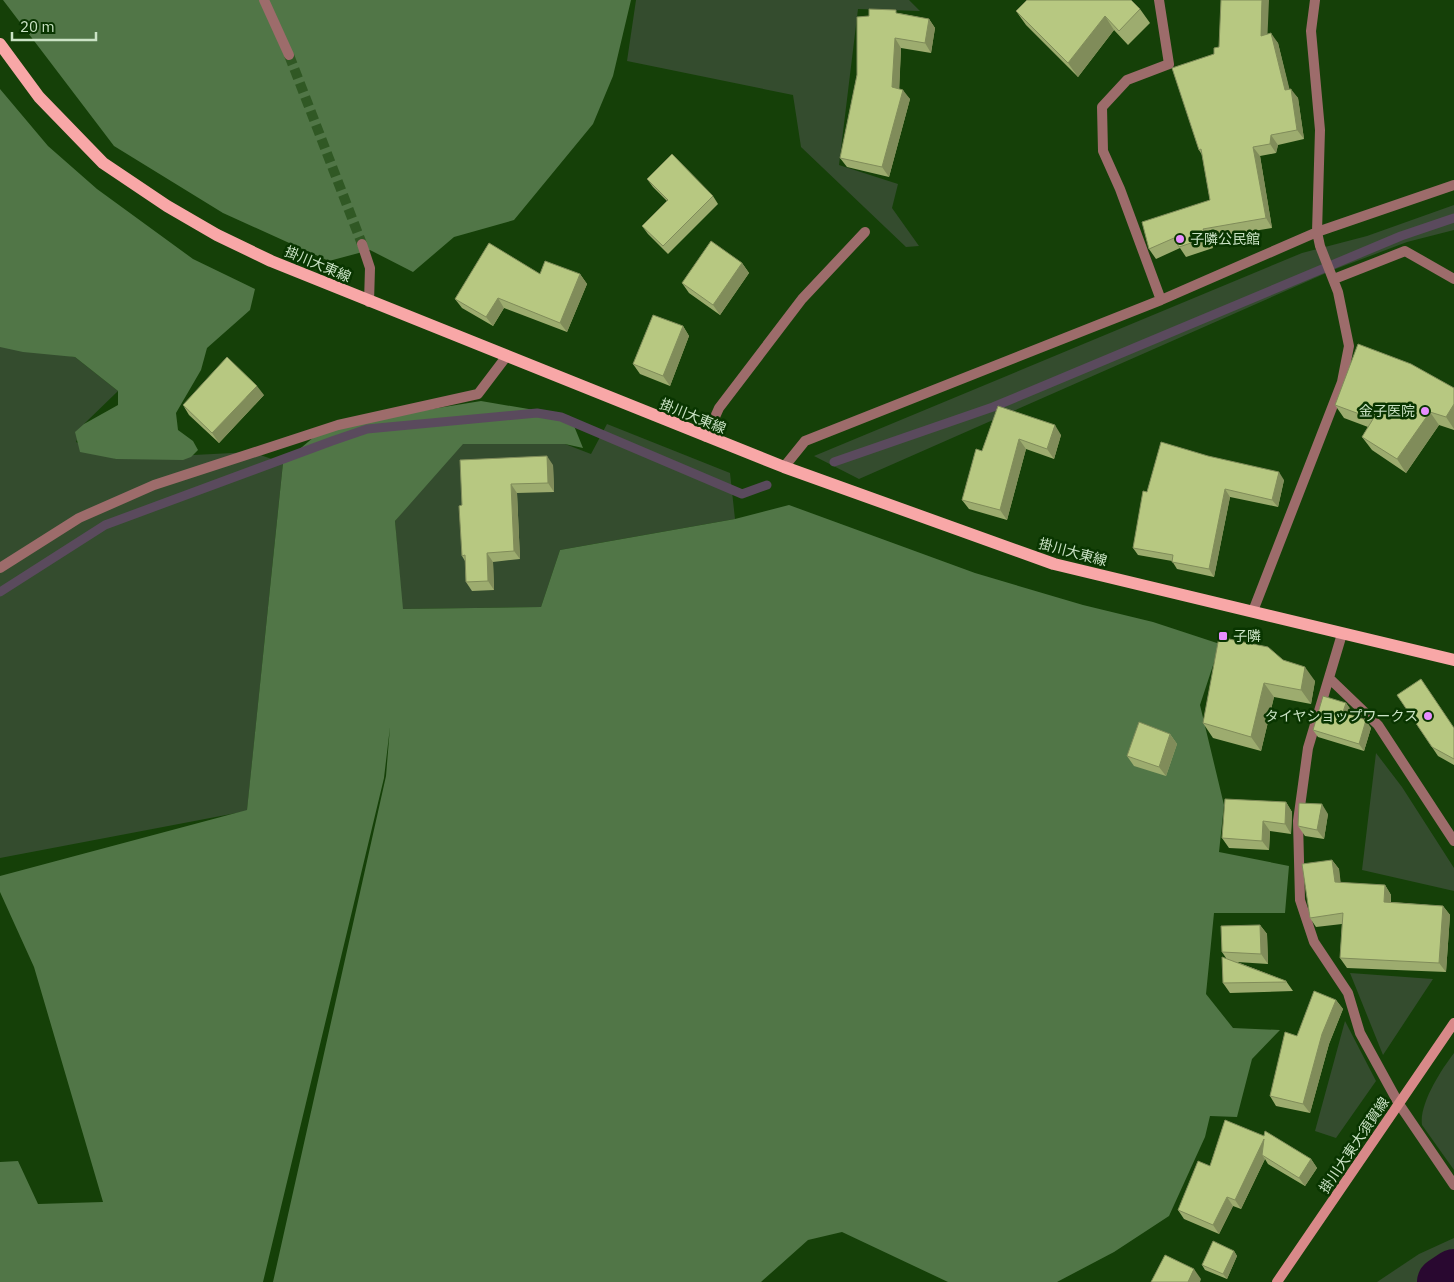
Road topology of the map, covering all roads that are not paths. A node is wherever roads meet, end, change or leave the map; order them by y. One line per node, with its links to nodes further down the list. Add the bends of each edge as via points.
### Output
1 (264, 0): 5 (street)
2 (1159, 0): 12 (street, via 1168,64 1127,80 1102,107 1101,134 1103,151)
3 (1315, 0): 8 (street, via 1311,31 1320,130)
4 (0, 44): 13 (main road, 掛川大東線, via 39,97 103,163 217,235)
5 (289, 55)
6 (1454, 186): 8 (street)
7 (865, 232): 15 (street, via 802,299 719,408)
8 (1317, 232): 10 (street); 12 (street)
9 (362, 244): 13 (street, via 370,268)
10 (1333, 276): 11 (street, via 1405,251); 18 (street, via 1348,346 1342,382)
11 (1454, 279)
12 (1161, 300): 16 (street, via 805,442)
13 (368, 302): 14 (main road, 掛川大東線)
14 (506, 357): 15 (main road, 掛川大東線); 17 (street, via 478,394 338,425 154,485 79,518)
15 (706, 437): 16 (main road, 掛川大東線)
16 (784, 467): 18 (main road, 掛川大東線, via 1054,564)
17 (0, 568)
18 (1253, 611): 19 (main road, 掛川大東線)
19 (1342, 634): 20 (main road, 掛川大東線); 21 (street)
20 (1454, 660)
21 (1329, 678): 22 (street, via 1378,725); 24 (street, via 1308,748 1298,821 1300,900 1314,942 1348,993 1360,1033)
22 (1454, 842)
23 (1454, 1023): 24 (main road, 掛川大東大須賀線)
24 (1399, 1104): 25 (street); 26 (main road, 掛川大東大須賀線)
25 (1454, 1184)
26 (1277, 1282)

